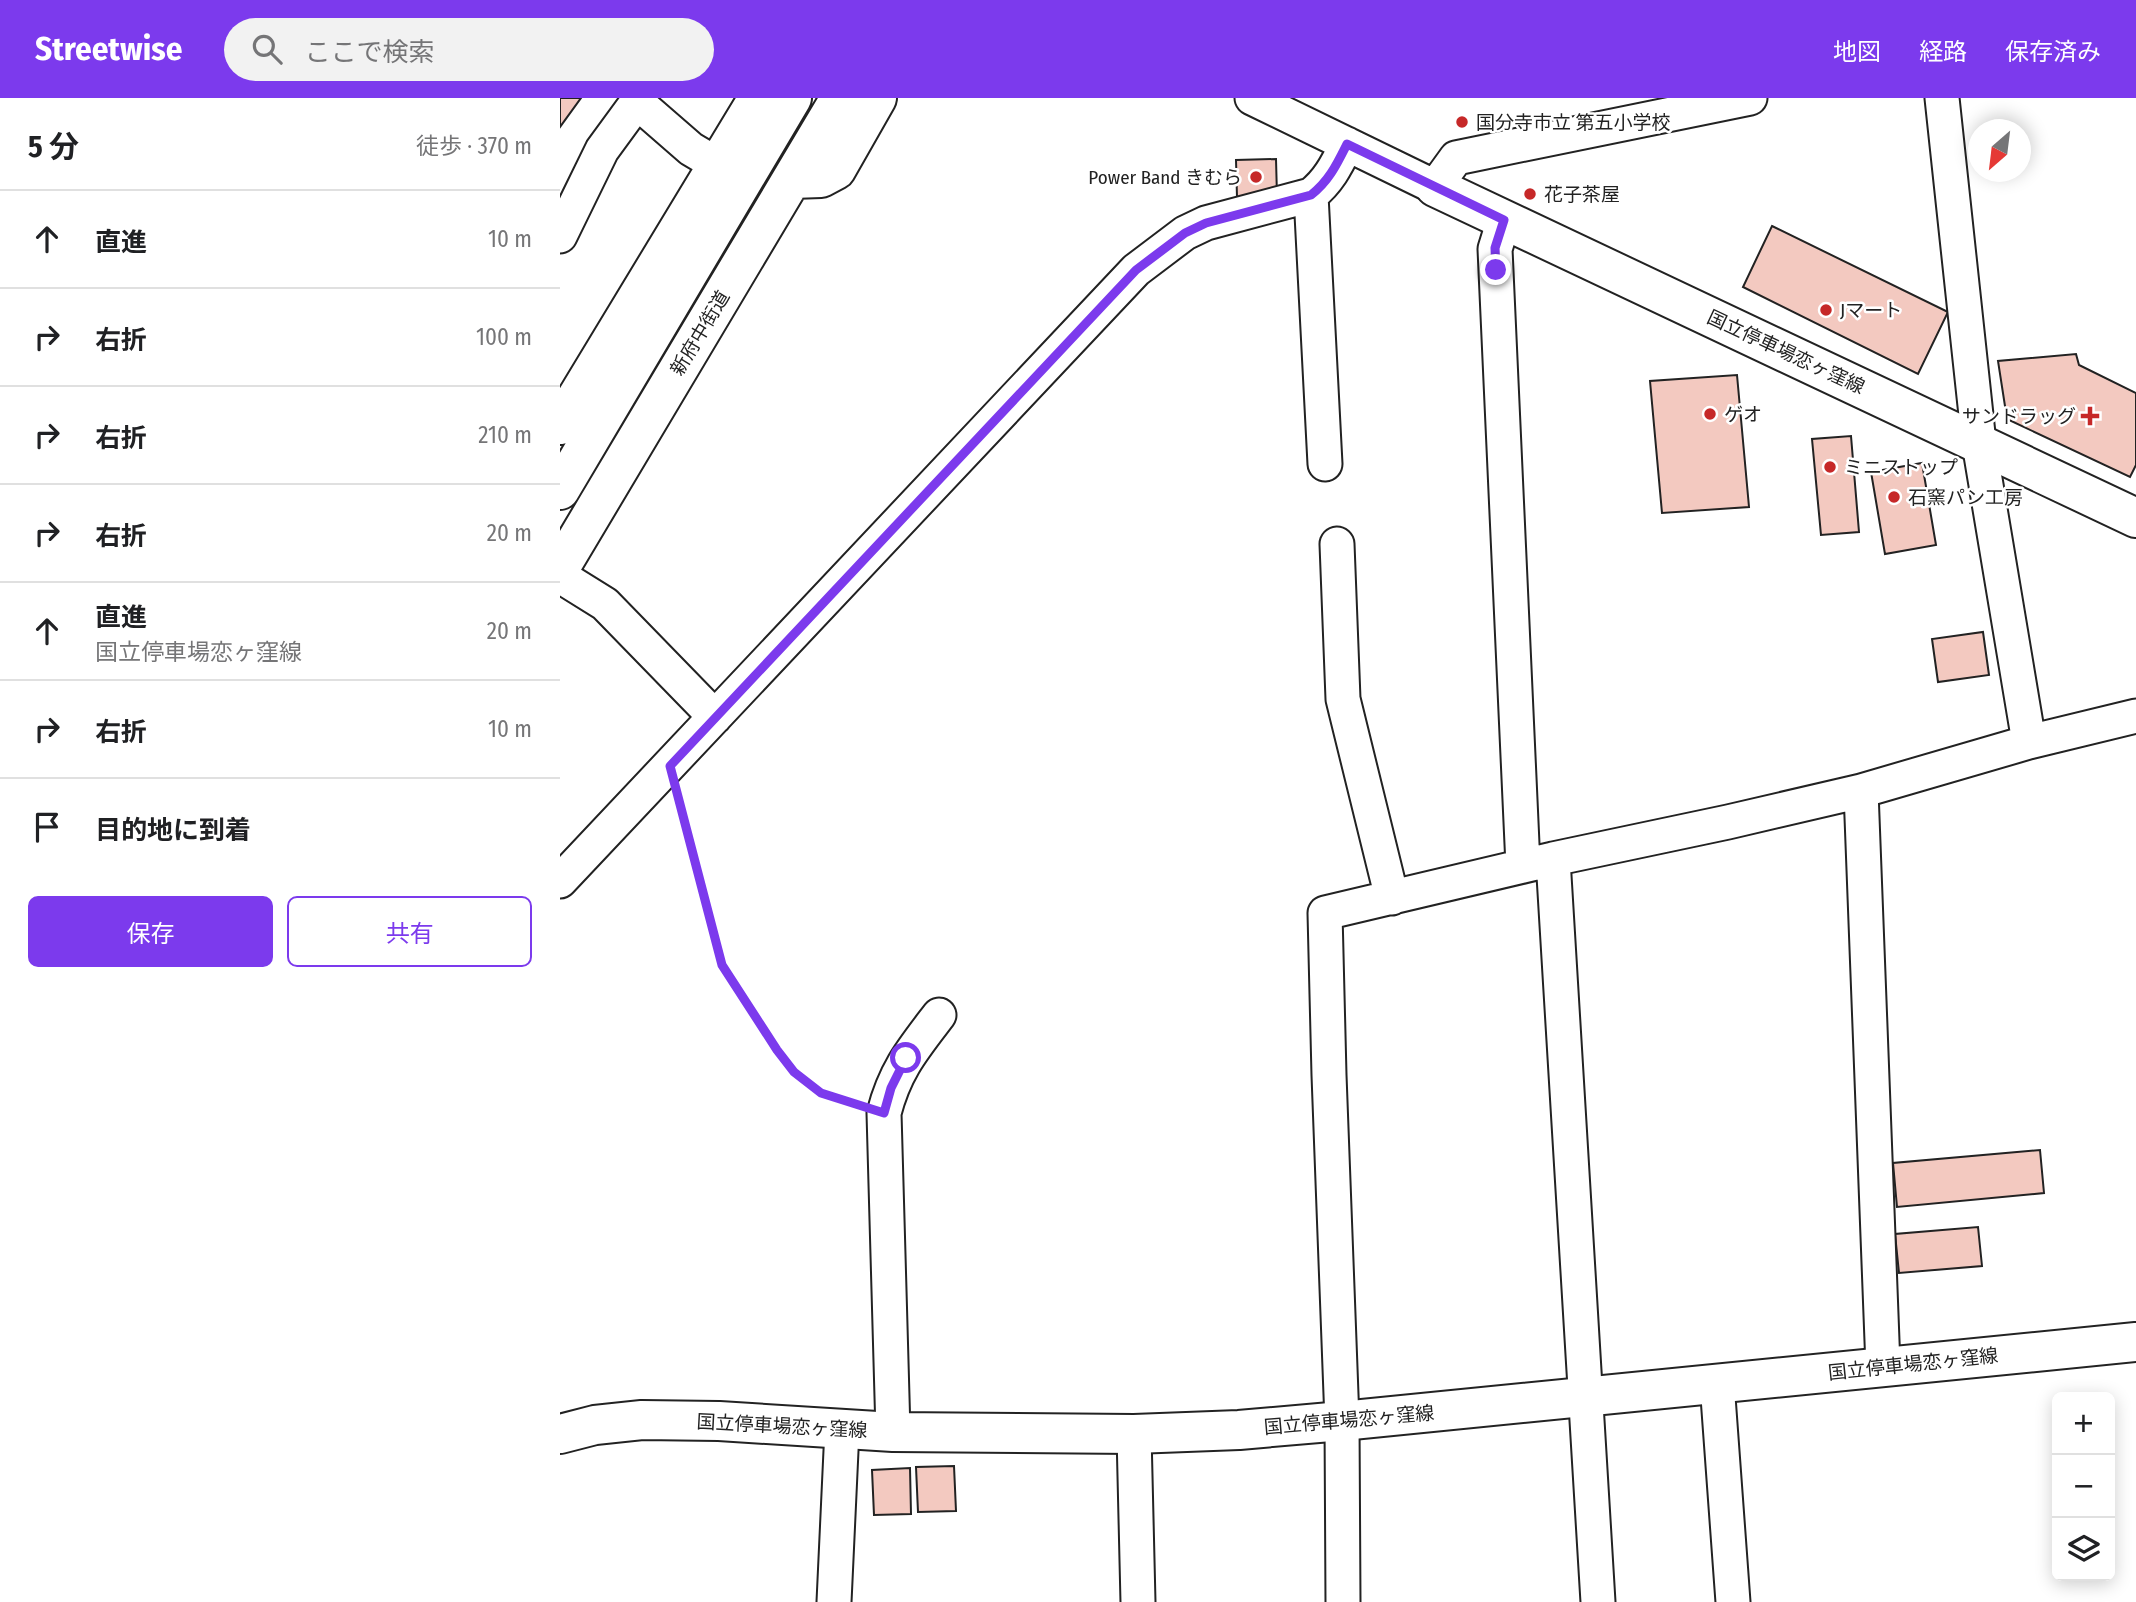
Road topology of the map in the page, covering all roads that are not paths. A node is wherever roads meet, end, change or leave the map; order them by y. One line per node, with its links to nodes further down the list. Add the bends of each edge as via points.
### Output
1 (758, 98): 10 (main road)
2 (792, 98): 19 (main road, 新府中街道)
3 (840, 98): 11 (main road, 新府中街道)
4 (877, 98): 11 (main road, via 835,170 821,178)
5 (1252, 98): 9 (street)
6 (1750, 98): 12 (street, via 1457,158)
7 (1942, 98): 17 (street)
8 (638, 100): 10 (street, via 691,149); 15 (street, via 602,150)
9 (1347, 144): 12 (street); 13 (street, via 1332,174)
10 (718, 165): 16 (main road)
11 (792, 179): 22 (main road, 新府中街道)
12 (1435, 187): 14 (main road, 国立停車場恋ヶ窪線)
13 (1311, 195): 18 (street); 25 (street, via 1206,223 1136,270)
14 (1504, 220): 17 (main road, 国立停車場恋ヶ窪線); 28 (street, via 1495,248)
15 (560, 236)
16 (560, 425)
17 (1979, 443): 20 (main road, 国立停車場恋ヶ窪線); 26 (street)
18 (1325, 464)
19 (560, 490)
20 (2136, 518)
21 (1337, 544): 30 (street, via 1343,699)
22 (560, 568)
23 (560, 576): 25 (street, via 606,604)
24 (2136, 716): 26 (street)
25 (715, 717): 29 (street)
26 (2029, 742): 27 (street)
27 (1861, 790): 28 (street); 33 (street)
28 (1538, 863): 30 (street); 35 (street)
29 (560, 881)
30 (1392, 898): 36 (street, via 1325,913)
31 (939, 1015): 38 (street, via 906,1058 884,1113)
32 (2136, 1342): 33 (main road, 国立停車場恋ヶ窪線)
33 (1883, 1367): 34 (main road, 国立停車場恋ヶ窪線)
34 (1717, 1383): 35 (main road, 国立停車場恋ヶ窪線); 45 (street)
35 (1585, 1396): 36 (main road, 国立停車場恋ヶ窪線); 44 (street)
36 (1342, 1421): 40 (main road, 国立停車場恋ヶ窪線); 43 (street)
37 (842, 1429): 38 (main road, 国立停車場恋ヶ窪線); 39 (main road, 国立停車場恋ヶ窪線, via 642,1420); 41 (street)
38 (893, 1432): 40 (main road, 国立停車場恋ヶ窪線)
39 (560, 1434)
40 (1134, 1434): 42 (street)
41 (834, 1602)
42 (1138, 1602)
43 (1343, 1602)
44 (1598, 1602)
45 (1733, 1602)

